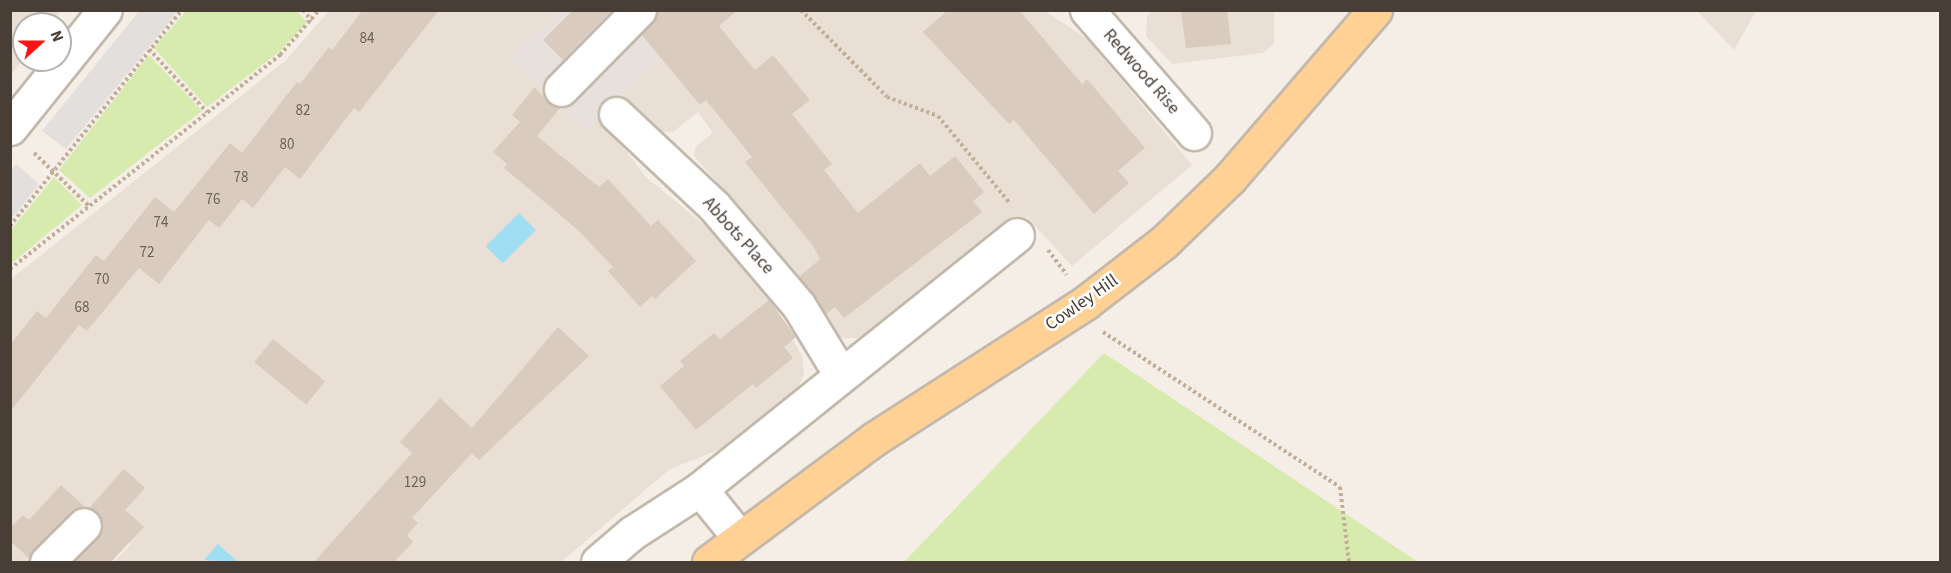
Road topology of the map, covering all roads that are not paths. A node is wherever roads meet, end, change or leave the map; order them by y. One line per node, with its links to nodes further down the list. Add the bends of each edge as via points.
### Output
1 (105, 10): 8 (street)
2 (639, 10): 5 (street)
3 (1087, 10): 7 (street, Redwood Rise)
4 (1375, 10): 13 (main road, Cowley Hill, via 1230,178 1164,242 1085,303 874,439)
5 (561, 89)
6 (616, 114): 10 (street, Abbots Place, via 714,206 799,306)
7 (1194, 133)
8 (21, 139)
9 (1023, 227): 10 (street)
10 (841, 375): 11 (street)
11 (700, 489): 13 (street); 15 (street, via 632,533)
12 (84, 525): 14 (street)
13 (739, 537): 16 (main road, Cowley Hill)
14 (48, 562)
15 (598, 562)
16 (709, 562)

